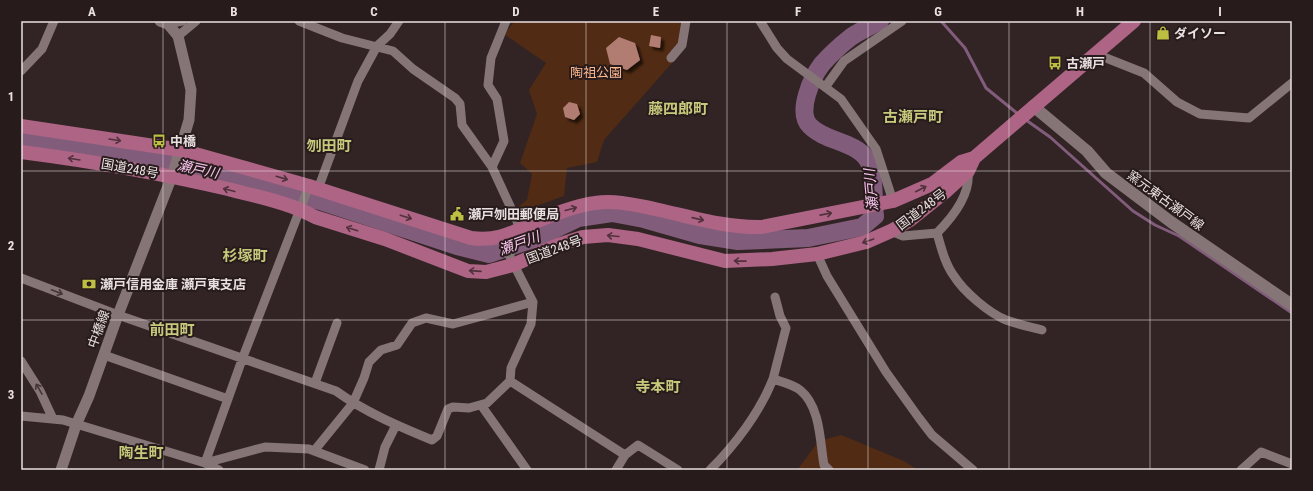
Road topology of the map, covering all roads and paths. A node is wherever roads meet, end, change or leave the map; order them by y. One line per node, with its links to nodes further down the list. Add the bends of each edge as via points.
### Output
1 (54, 21): 16 (street, via 42,49)
2 (182, 21): 11 (street)
3 (196, 21): 12 (street)
4 (299, 21): 13 (street, via 342,38)
5 (399, 21): 13 (street)
6 (506, 21): 24 (street, via 491,58 488,85 497,99 504,140)
7 (686, 21): 15 (street, via 682,45)
8 (760, 21): 18 (street, via 777,48)
9 (902, 21): 18 (street, via 844,61)
10 (1134, 21): 14 (highway, 国道248号)
11 (164, 23): 12 (street)
12 (178, 36): 22 (street, 中橋線, via 191,90 189,120)
13 (377, 46): 24 (street, via 393,51 413,69 455,98 460,104 462,125); 26 (street, via 358,81)
14 (1096, 54): 17 (street, via 1144,73 1177,102 1200,114 1248,118); 19 (highway, 国道248号)
15 (671, 58)
16 (21, 70)
17 (1292, 82)
18 (824, 85): 27 (street, via 841,99 876,150)
19 (1025, 113): 23 (highway, 国道248号); 37 (main road, 窯元東古瀬戸線, via 1087,150 1106,173 1171,222)
20 (21, 126): 22 (highway, 国道248号, one-way to 22)
21 (21, 152): 25 (highway, 国道248号, one-way to 21)
22 (180, 152): 25 (street, 中橋線); 26 (highway, 国道248号, one-way to 26)
23 (971, 164): 27 (highway, 国道248号, one-way to 23, via 932,184 961,162); 29 (highway, 国道248号, via 910,220); 30 (street, via 969,179 958,207)
24 (492, 167): 31 (street)
25 (173, 173): 28 (highway, 国道248号, one-way to 25); 38 (street, 中橋線)
26 (312, 188): 28 (street); 31 (highway, 国道248号, one-way to 31, via 471,238 485,240)
27 (889, 202): 31 (highway, 国道248号, one-way to 27, via 568,209 612,201 742,228 762,227)
28 (301, 206): 33 (highway, 国道248号, one-way to 28, via 486,272 468,271 385,239 315,217); 42 (street)
29 (890, 232): 30 (street, via 903,236); 32 (highway, 国道248号, one-way to 32, via 866,242)
30 (937, 233): 40 (street, via 954,276 983,306 1005,320)
31 (513, 234): 33 (street)
32 (817, 254): 33 (highway, 国道248号, one-way to 33, via 725,261 662,245 608,236 583,238); 67 (street, via 827,276 886,372 932,436)
33 (512, 261): 36 (street)
34 (21, 278): 38 (street, one-way to 38)
35 (775, 297): 44 (street, via 786,328)
36 (534, 302): 45 (street, via 531,324 511,368); 48 (street, via 453,324 426,318 412,323 397,345 381,350 369,362)
37 (1292, 304)
38 (118, 315): 41 (street, 中橋線); 42 (street)
39 (337, 323): 46 (street)
40 (1042, 330)
41 (104, 355): 47 (street); 52 (street, 中橋線)
42 (243, 357): 46 (street); 47 (street)
43 (21, 361): 51 (street, one-way to 43, via 40,391)
44 (774, 379): 65 (street, via 760,407); 66 (street, via 804,394 819,422 824,465)
45 (510, 381): 49 (street, via 487,403); 55 (street)
46 (315, 383): 48 (street, via 336,390)
47 (228, 399): 56 (street)
48 (353, 403): 53 (street); 54 (street)
49 (481, 405): 53 (street, via 448,409 437,436 432,440); 62 (street)
50 (21, 416): 51 (street)
51 (53, 419): 52 (street)
52 (76, 425): 56 (street); 58 (street, 中橋線)
53 (396, 426): 61 (street, via 385,447)
54 (314, 451): 56 (street, via 265,446); 60 (street)
55 (625, 455): 63 (street); 64 (street, via 638,445)
56 (205, 463): 59 (street)
57 (1292, 464): 68 (street, via 1261,452)
58 (61, 470)
59 (219, 470)
60 (365, 470)
61 (379, 470)
62 (526, 470)
63 (616, 470)
64 (678, 470)
65 (710, 470)
66 (829, 470)
67 (974, 470)
68 (1242, 470)

